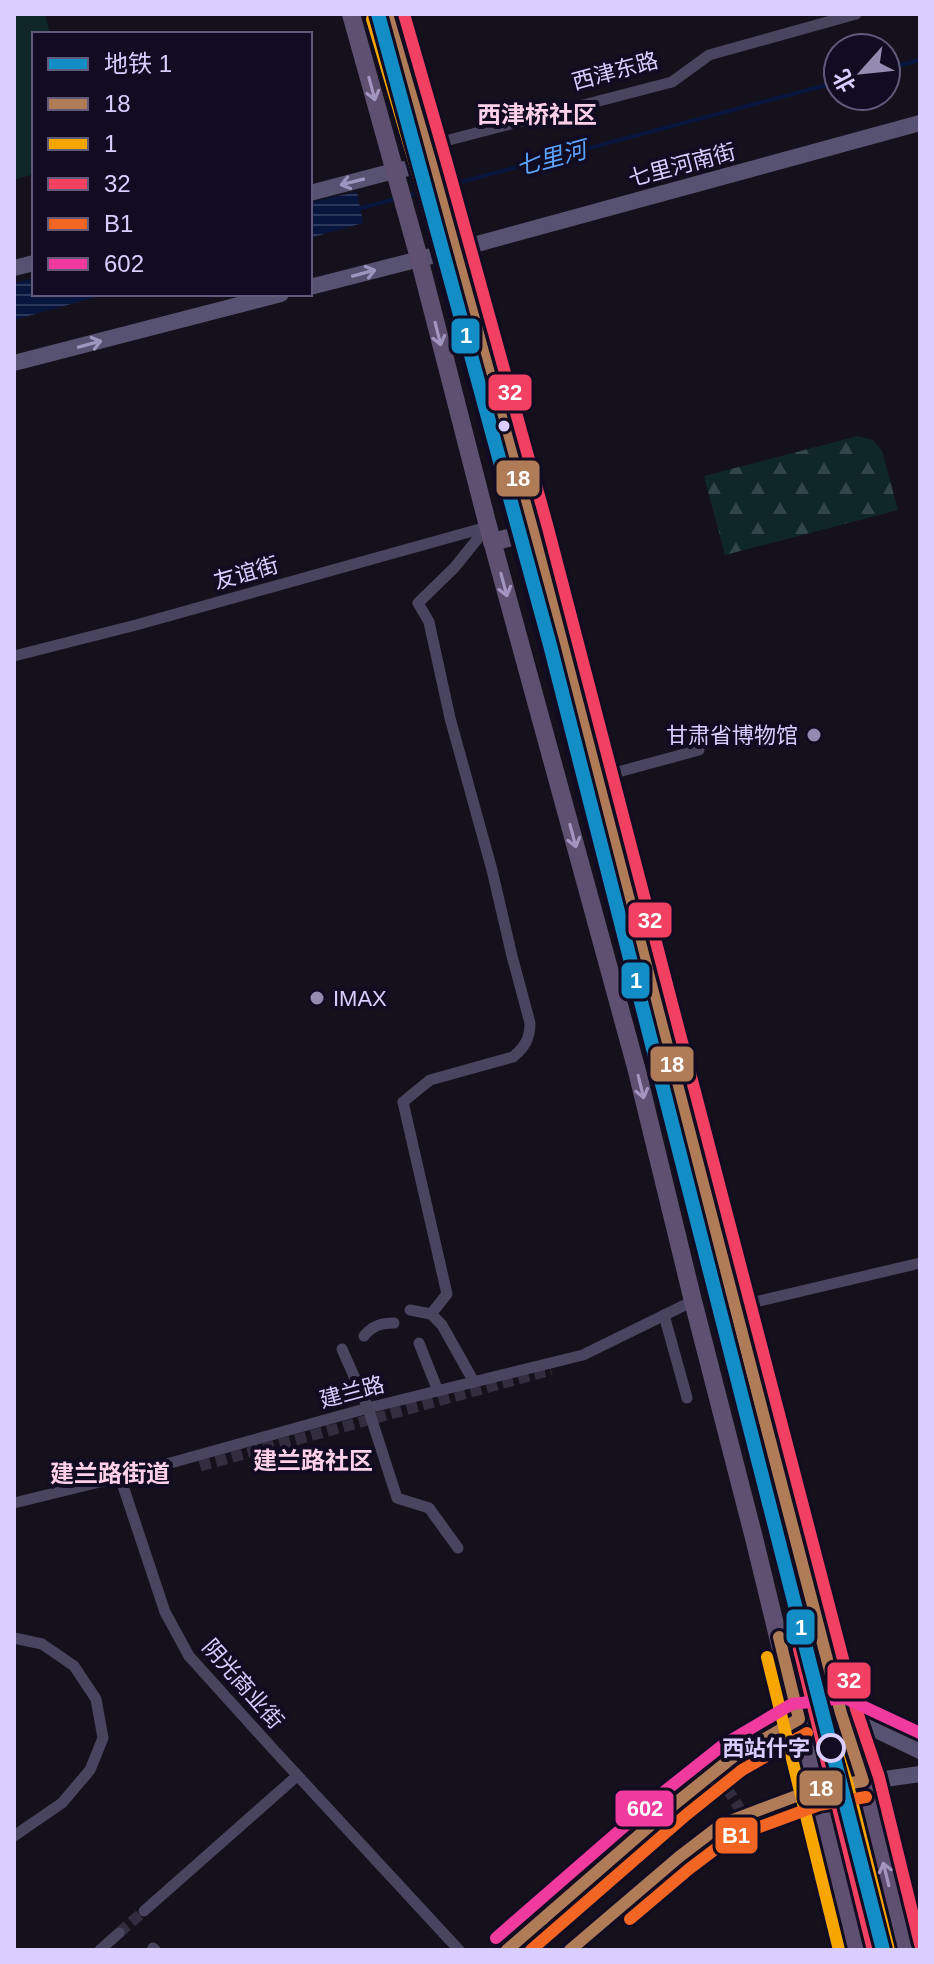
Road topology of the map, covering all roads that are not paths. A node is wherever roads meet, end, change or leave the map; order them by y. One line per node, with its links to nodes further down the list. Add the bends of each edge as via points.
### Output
1 (351, 14): 6 (main road, one-way to 6)
2 (387, 14): 5 (main road)
3 (856, 14): 5 (street, 西津东路, via 709,55 672,82)
4 (920, 123): 8 (street, 七里河南街)
5 (431, 162): 6 (street); 8 (main road)
6 (397, 179): 7 (street, one-way to 7); 9 (main road)
7 (312, 193)
8 (455, 250): 9 (street, 七里河南街); 13 (main road)
9 (419, 258): 10 (street, 七里河南街, one-way to 9); 14 (main road, one-way to 14)
10 (312, 286)
11 (273, 296): 12 (street, one-way to 11)
12 (14, 363)
13 (533, 532): 14 (main road); 17 (main road)
14 (490, 534): 15 (street, 友谊街); 19 (main road, one-way to 19, via 637,1071); 22 (street, via 418,603 429,622 530,1033 513,1057 430,1080 403,1102 447,1294)
15 (14, 656)
16 (699, 750): 17 (street)
17 (596, 778): 20 (main road)
18 (920, 1263): 20 (street)
19 (693, 1301): 23 (street, 建兰路); 37 (main road)
20 (734, 1307): 36 (main road)
21 (410, 1310): 22 (street)
22 (431, 1314): 28 (street)
23 (664, 1315): 28 (street, 建兰路, via 583,1355); 30 (street)
24 (394, 1323): 25 (street, via 383,1323)
25 (364, 1336)
26 (419, 1343): 29 (street)
27 (342, 1349): 31 (street)
28 (474, 1382): 29 (street, 建兰路)
29 (438, 1391): 31 (street, 建兰路)
30 (687, 1398)
31 (368, 1408): 32 (street, 建兰路); 34 (street, via 397,1498 429,1508)
32 (120, 1477): 33 (street, 建兰路); 40 (street, 阴光商业街, via 165,1612 189,1656)
33 (14, 1503)
34 (458, 1548)
35 (14, 1638): 43 (street, via 42,1644 74,1666 96,1699 103,1738 90,1770 62,1803)
36 (841, 1713): 37 (street); 38 (street); 41 (main road)
37 (799, 1719): 42 (main road); 48 (street, via 733,1757)
38 (920, 1751)
39 (920, 1774): 41 (street)
40 (297, 1776): 44 (street); 47 (street, 阴光商业街)
41 (863, 1781): 42 (street); 51 (main road, one-way to 41)
42 (815, 1789): 49 (street, via 722,1824); 50 (main road)
43 (14, 1836)
44 (144, 1911)
45 (119, 1933): 46 (street)
46 (100, 1950)
47 (459, 1950)
48 (507, 1950)
49 (570, 1950)
50 (856, 1950)
51 (905, 1950)

